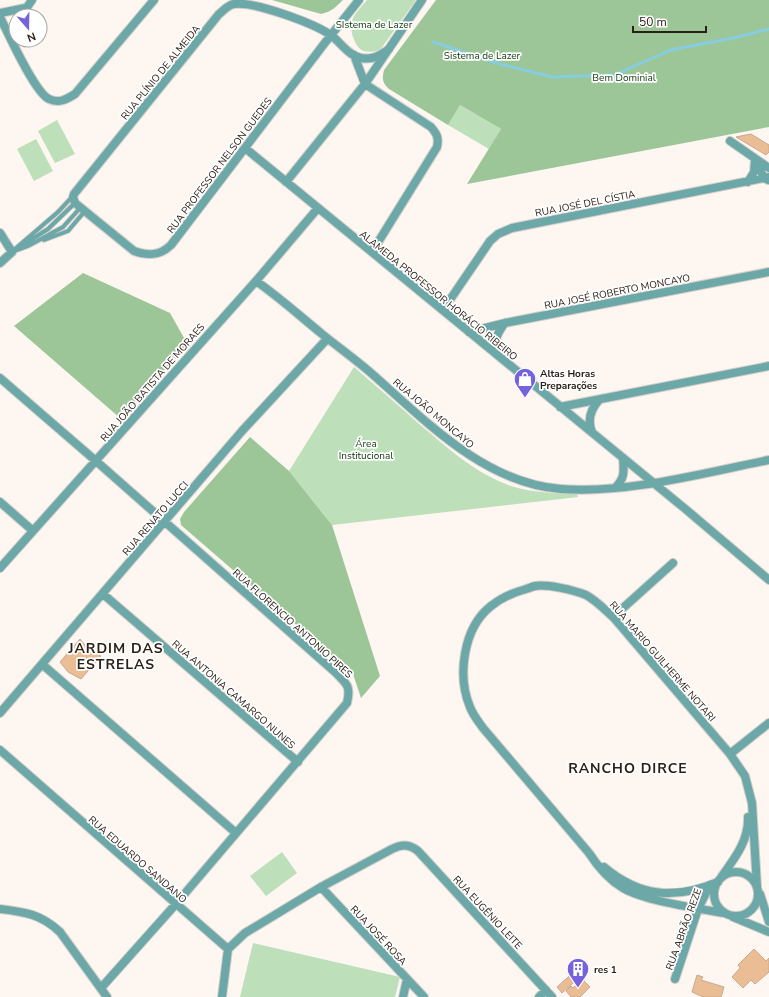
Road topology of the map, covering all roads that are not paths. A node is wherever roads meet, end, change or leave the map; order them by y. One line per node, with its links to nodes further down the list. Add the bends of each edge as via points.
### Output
1 (154, 0): 7 (street, via 75,94 62,101 48,99 43,95)
2 (359, 0): 6 (street, RUA PROFESSOR NELSON GUEDES)
3 (422, 0): 8 (street)
4 (0, 18): 5 (street)
5 (8, 32)
6 (331, 35): 9 (street, RUA PLÍNIO DE ALMEIDA); 12 (street, RUA PROFESSOR NELSON GUEDES); 18 (street, RUA PLÍNIO DE ALMEIDA, via 309,23 249,4 228,6 219,14)
7 (16, 48)
8 (389, 50): 9 (street, via 377,57); 10 (street)
9 (354, 56): 10 (street, RUA PLÍNIO DE ALMEIDA)
10 (365, 84): 16 (street); 22 (street, via 431,127 436,132 438,140 437,147)
11 (730, 141): 13 (street)
12 (245, 148): 16 (street, ALAMEDA PROFESSOR HORÁCIO RIBEIRO); 18 (street, RUA PROFESSOR NELSON GUEDES, via 171,245 158,254 134,251)
13 (755, 159): 14 (street); 15 (street); 17 (street, via 754,172)
14 (769, 168)
15 (767, 179): 17 (street, RUA JOSÉ DEL CÍSTIA)
16 (286, 182): 19 (street, ALAMEDA PROFESSOR HORÁCIO RIBEIRO)
17 (748, 182): 26 (street, RUA JOSÉ DEL CÍSTIA, via 512,228 490,241)
18 (79, 204): 21 (lane, RUA PLÍNIO DE ALMEIDA, via 48,230); 21 (lane, RUA PLÍNIO DE ALMEIDA, via 68,231)
19 (318, 208): 22 (street, ALAMEDA PROFESSOR HORÁCIO RIBEIRO); 25 (street, RUA JOÃO BATISTA DE MORAES)
20 (0, 233): 21 (street)
21 (12, 252): 23 (street, RUA PLÍNIO DE ALMEIDA)
22 (372, 252): 26 (street, ALAMEDA PROFESSOR HORÁCIO RIBEIRO)
23 (0, 263)
24 (769, 272): 27 (street, RUA JOSÉ ROBERTO MONCAYO)
25 (256, 281): 29 (street, RUA JOÃO MONCAYO); 38 (street, RUA JOÃO BATISTA DE MORAES)
26 (443, 310): 28 (street, ALAMEDA PROFESSOR HORÁCIO RIBEIRO)
27 (505, 323): 28 (street, RUA JOSÉ ROBERTO MONCAYO); 30 (street, via 497,336)
28 (469, 332): 30 (street, ALAMEDA PROFESSOR HORÁCIO RIBEIRO)
29 (327, 339): 40 (street, RUA JOÃO MONCAYO, via 357,361 461,449 511,478 560,489); 42 (street, RUA RENATO LUCCI, via 242,431)
30 (496, 354): 34 (street, ALAMEDA PROFESSOR HORÁCIO RIBEIRO)
31 (769, 366): 33 (street)
32 (0, 378): 38 (street, RUA FLORENCIO ANTONIO PIRES)
33 (599, 400): 34 (street); 35 (street, via 594,405 589,420)
34 (560, 407): 35 (street, ALAMEDA PROFESSOR HORÁCIO RIBEIRO)
35 (593, 433): 36 (street, ALAMEDA PROFESSOR HORÁCIO RIBEIRO)
36 (623, 458): 39 (street, ALAMEDA PROFESSOR HORÁCIO RIBEIRO); 40 (street, via 623,476)
37 (769, 460): 39 (street, RUA JOÃO MONCAYO)
38 (96, 461): 42 (street, RUA FLORENCIO ANTONIO PIRES); 43 (street, RUA JOÃO BATISTA DE MORAES)
39 (653, 482): 40 (street, RUA JOÃO MONCAYO); 46 (street, ALAMEDA PROFESSOR HORÁCIO RIBEIRO)
40 (615, 488)
41 (0, 502): 43 (street)
42 (165, 522): 47 (street, RUA RENATO LUCCI); 54 (street, RUA FLORENCIO ANTONIO PIRES, via 345,682 350,691 347,703)
43 (32, 530): 45 (street, RUA JOÃO BATISTA DE MORAES)
44 (673, 563): 48 (street)
45 (0, 568)
46 (768, 578)
47 (103, 594): 49 (street, RUA RENATO LUCCI); 54 (street, RUA ANTONIA CAMARGO NUNES)
48 (613, 617): 53 (street, RUA MARIO GUILHERME NOTARI); 57 (street, RUA MARIO GUILHERME NOTARI, via 586,595 565,588 536,586 508,594 490,606 479,619 468,638 463,666 465,688 474,716)
49 (43, 665): 50 (street, RUA RENATO LUCCI); 56 (street)
50 (0, 712)
51 (769, 723): 53 (street)
52 (0, 750): 62 (street, RUA EDUARDO SANDANO)
53 (730, 754): 55 (street, RUA MARIO GUILHERME NOTARI)
54 (298, 762): 56 (street, RUA FLORENCIO ANTONIO PIRES)
55 (745, 776): 58 (street, RUA MARIO GUILHERME NOTARI, via 748,825 744,843); 61 (street, RUA MARIO GUILHERME NOTARI, via 752,803)
56 (236, 834): 62 (street, RUA FLORENCIO ANTONIO PIRES)
57 (589, 853): 59 (street, RUA MARIO GUILHERME NOTARI, via 624,882 654,893 686,892); 64 (street, RUA MARIO GUILHERME NOTARI, via 599,868 623,889)
58 (720, 880): 59 (street, RUA MARIO GUILHERME NOTARI); 61 (street, RUA MARIO GUILHERME NOTARI, via 732,872 744,873 754,880); 65 (street, RUA MARIO GUILHERME NOTARI, via 715,887 715,899 720,909)
59 (710, 885): 64 (street, RUA ABRÃO REZE)
60 (320, 887): 68 (street, via 245,933); 70 (street, RUA JOSÉ ROSA); 72 (street, RUA EUGÊNIO LEITE, via 398,846 413,847)
61 (758, 888): 65 (street, RUA MARIO GUILHERME NOTARI, via 756,904 752,910 738,916); 66 (street, RUA MARIO GUILHERME NOTARI)
62 (175, 904): 68 (street, RUA EDUARDO SANDANO); 71 (street, RUA FLORENCIO ANTONIO PIRES)
63 (0, 909): 71 (street, via 38,916 51,924 60,932)
64 (698, 909): 65 (street, RUA MARIO GUILHERME NOTARI); 69 (street, RUA ABRÃO REZE)
65 (728, 914): 67 (street, RUA MARIO GUILHERME NOTARI)
66 (769, 922)
67 (769, 932)
68 (228, 949): 74 (street)
69 (675, 979)
70 (407, 980): 75 (street); 76 (street, RUA JOSÉ ROSA)
71 (101, 988): 73 (street)
72 (546, 990): 77 (street); 78 (street, RUA EUGÊNIO LEITE)
73 (107, 997)
74 (222, 997)
75 (403, 997)
76 (424, 997)
77 (539, 997)
78 (552, 997)

